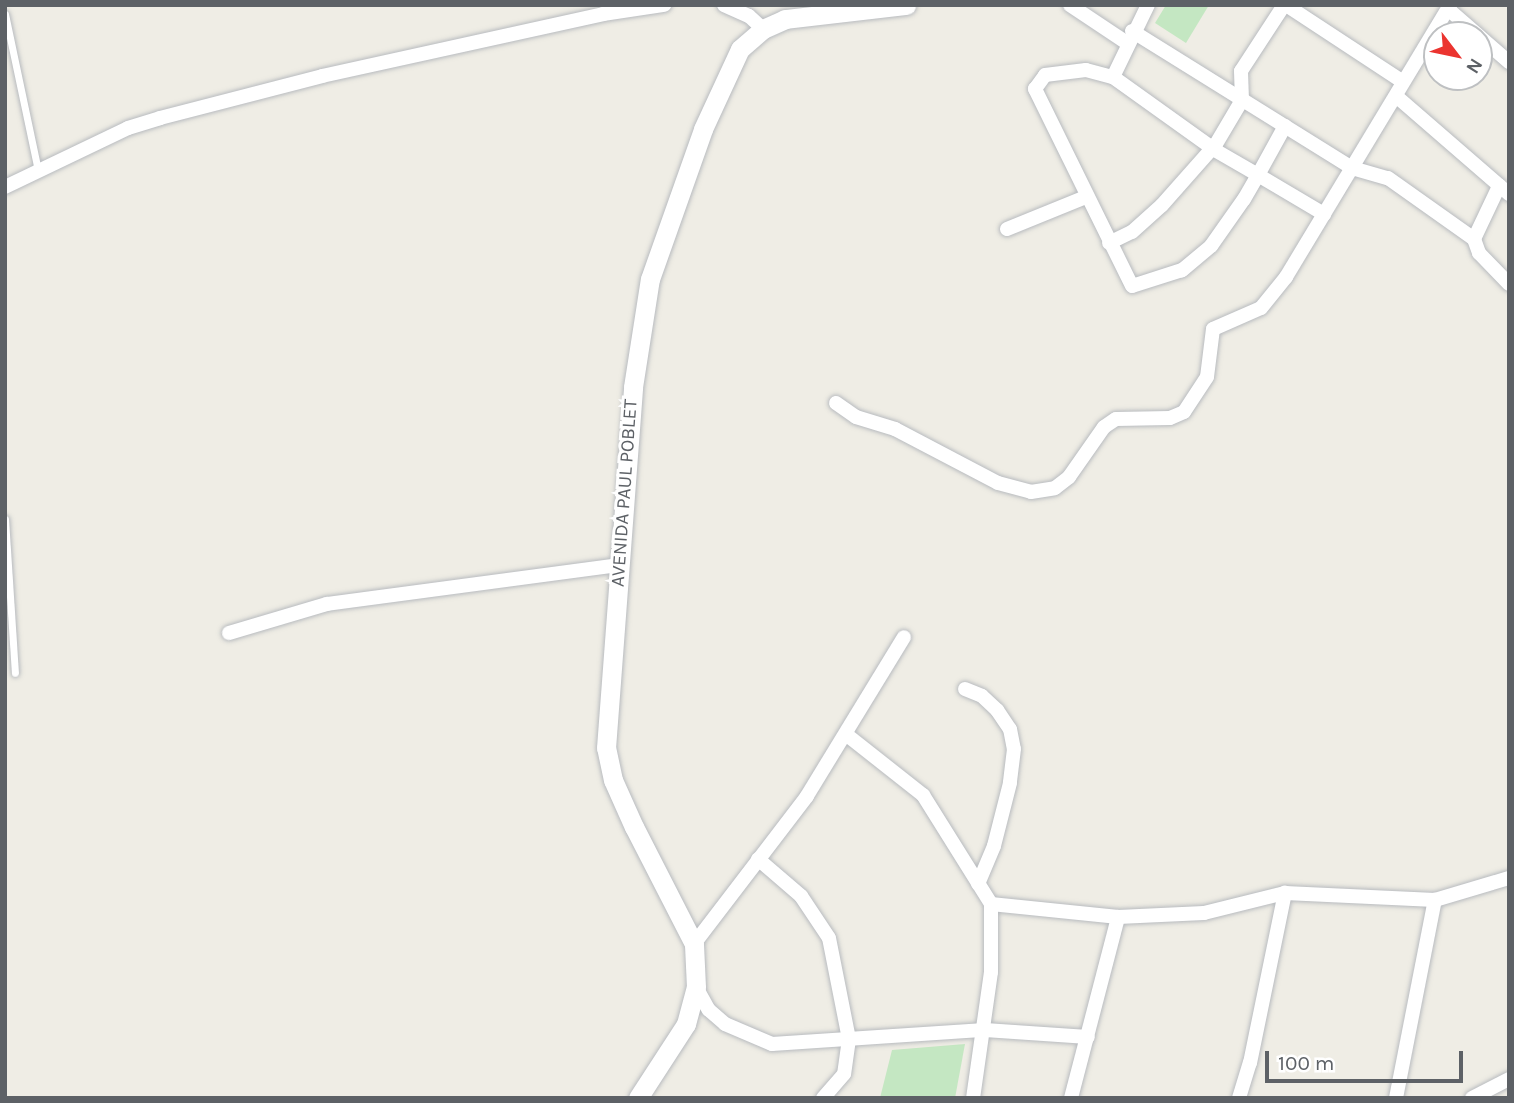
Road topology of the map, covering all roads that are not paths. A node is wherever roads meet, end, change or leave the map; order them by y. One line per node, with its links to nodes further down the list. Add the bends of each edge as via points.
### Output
1 (664, 5): 21 (street, via 603,14 322,76 187,111 128,128)
2 (724, 5): 10 (street, via 749,16)
3 (906, 5): 10 (main road, AVENIDA PAUL POBLET, via 793,18)
4 (1070, 5): 11 (street)
5 (1147, 5): 11 (street)
6 (1285, 5): 15 (street); 17 (street, via 1241,71)
7 (1449, 7): 9 (street); 15 (street)
8 (5, 14): 21 (lane)
9 (1464, 21)
10 (763, 29): 33 (main road, AVENIDA PAUL POBLET, via 740,49 722,80 650,279 633,387)
11 (1130, 37): 14 (street); 17 (street)
12 (1493, 48): 13 (street)
13 (1509, 62)
14 (1113, 77): 19 (street); 25 (street, via 1086,70 1045,75 1035,89)
15 (1403, 82): 16 (street)
16 (1396, 96): 20 (street); 24 (street)
17 (1242, 100): 18 (street); 19 (street)
18 (1285, 127): 20 (street); 22 (street)
19 (1212, 148): 22 (street); 29 (street, via 1162,205 1132,232)
20 (1352, 168): 26 (street); 28 (street, via 1388,178)
21 (38, 170): 23 (street)
22 (1258, 175): 26 (street); 29 (street, via 1211,246 1182,270 1132,286)
23 (5, 187)
24 (1504, 190): 28 (street)
25 (1086, 197): 27 (street); 29 (street)
26 (1324, 214): 31 (street, via 1261,308 1213,329 1207,377 1184,412 1170,418 1116,419 1055,488 1031,492 998,484 895,429 856,417)
27 (1007, 229)
28 (1474, 239): 30 (street, via 1479,253)
29 (1109, 243)
30 (1509, 284)
31 (836, 403)
32 (5, 519): 36 (lane)
33 (620, 565): 34 (street, via 327,604); 46 (main road, AVENIDA PAUL POBLET, via 608,765)
34 (229, 633)
35 (904, 637): 38 (street)
36 (15, 673)
37 (965, 689): 41 (street, via 997,710 1010,729 1014,749 994,846)
38 (847, 735): 39 (street); 41 (street, via 923,795 940,815)
39 (758, 859): 46 (street); 50 (street, via 801,896 829,938)
40 (1509, 878): 43 (street)
41 (978, 884): 44 (street)
42 (1285, 893): 43 (street); 45 (street, via 1204,913); 56 (street, via 1250,1063)
43 (1435, 900): 57 (street)
44 (991, 904): 45 (street); 48 (street)
45 (1118, 917): 49 (street)
46 (694, 944): 47 (main road, AVENIDA PAUL POBLET)
47 (696, 987): 50 (street, via 709,1010 748,1036 772,1044); 52 (main road, AVENIDA PAUL POBLET, via 686,1024)
48 (985, 1030): 49 (street); 50 (street); 54 (street)
49 (1088, 1037): 55 (street)
50 (849, 1039): 53 (street, via 844,1074)
51 (1509, 1079): 58 (street)
52 (638, 1098)
53 (823, 1098)
54 (973, 1098)
55 (1071, 1098)
56 (1238, 1098)
57 (1396, 1098)
58 (1472, 1098)

